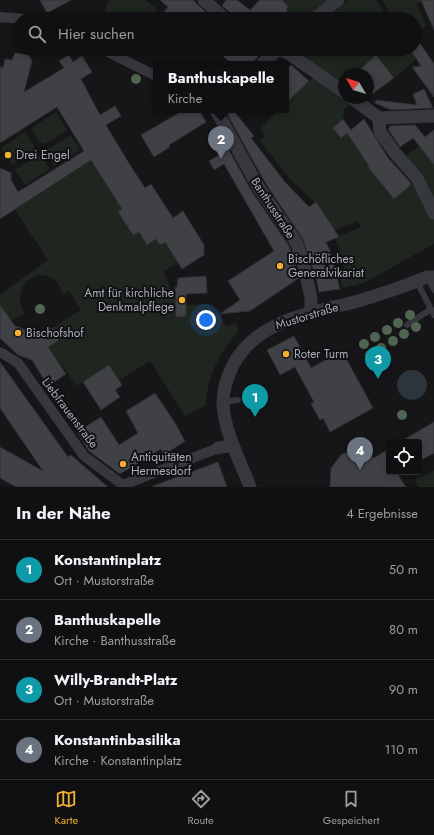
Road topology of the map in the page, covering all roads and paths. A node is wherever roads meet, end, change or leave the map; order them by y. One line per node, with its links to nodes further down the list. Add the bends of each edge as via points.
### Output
1 (204, 0): 3 (street)
2 (338, 0): 4 (street)
3 (217, 12)
4 (323, 12)
5 (0, 17): 6 (street)
6 (12, 18)
7 (116, 56): 9 (street)
8 (292, 56): 10 (street)
9 (153, 74)
10 (338, 88)
11 (360, 104): 14 (street)
12 (218, 113): 19 (street, Banthusstraße, via 259,188 296,242 304,260)
13 (434, 116): 14 (street)
14 (379, 118): 15 (street, via 380,132 395,154 417,178)
15 (434, 213)
16 (428, 277): 17 (lane); 18 (lane); 19 (street, Mustorstraße)
17 (434, 290)
18 (432, 312): 20 (lane)
19 (311, 313): 23 (street, Mustorstraße, via 274,326 241,352 230,371)
20 (407, 325)
21 (0, 352): 26 (street, Liebfrauenstraße, via 18,363 84,456)
22 (238, 400): 23 (lane)
23 (223, 402): 24 (street, Mustorstraße)
24 (233, 445): 25 (street); 27 (street, Mustorstraße)
25 (218, 448): 26 (street)
26 (123, 486)
27 (250, 487)

